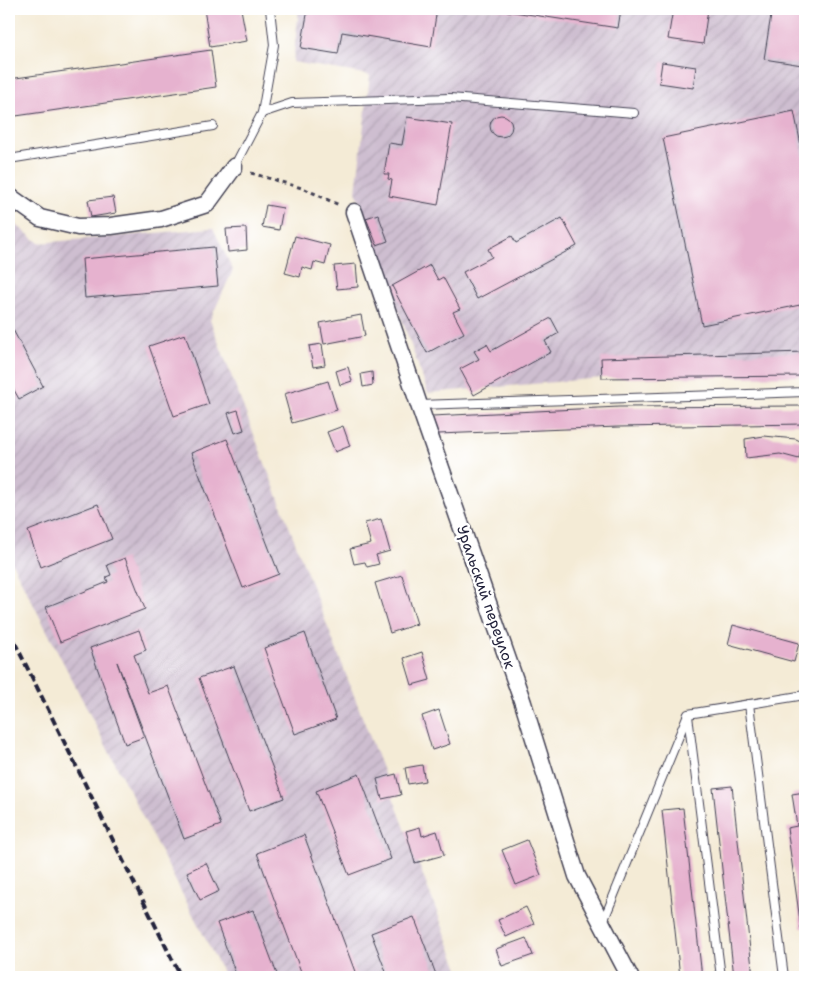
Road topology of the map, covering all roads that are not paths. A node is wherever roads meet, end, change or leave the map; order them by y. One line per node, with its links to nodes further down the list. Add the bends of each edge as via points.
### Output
1 (270, 9): 2 (lane, via 274,45)
2 (262, 113): 3 (lane, via 292,103 450,98); 6 (lane)
3 (634, 113)
4 (213, 126): 5 (lane)
5 (9, 159)
6 (234, 167): 7 (street, via 207,204 161,219 111,226 78,226 40,218)
7 (9, 196)
8 (354, 212): 10 (street, Уральский переулок)
9 (805, 392): 10 (lane)
10 (419, 405): 14 (street, Уральский переулок, via 523,703 576,876)
11 (805, 695): 12 (lane)
12 (749, 704): 13 (lane); 17 (lane)
13 (688, 714): 14 (lane); 16 (lane)
14 (603, 924): 15 (street, Уральский переулок)
15 (630, 977)
16 (721, 977)
17 (784, 977)

